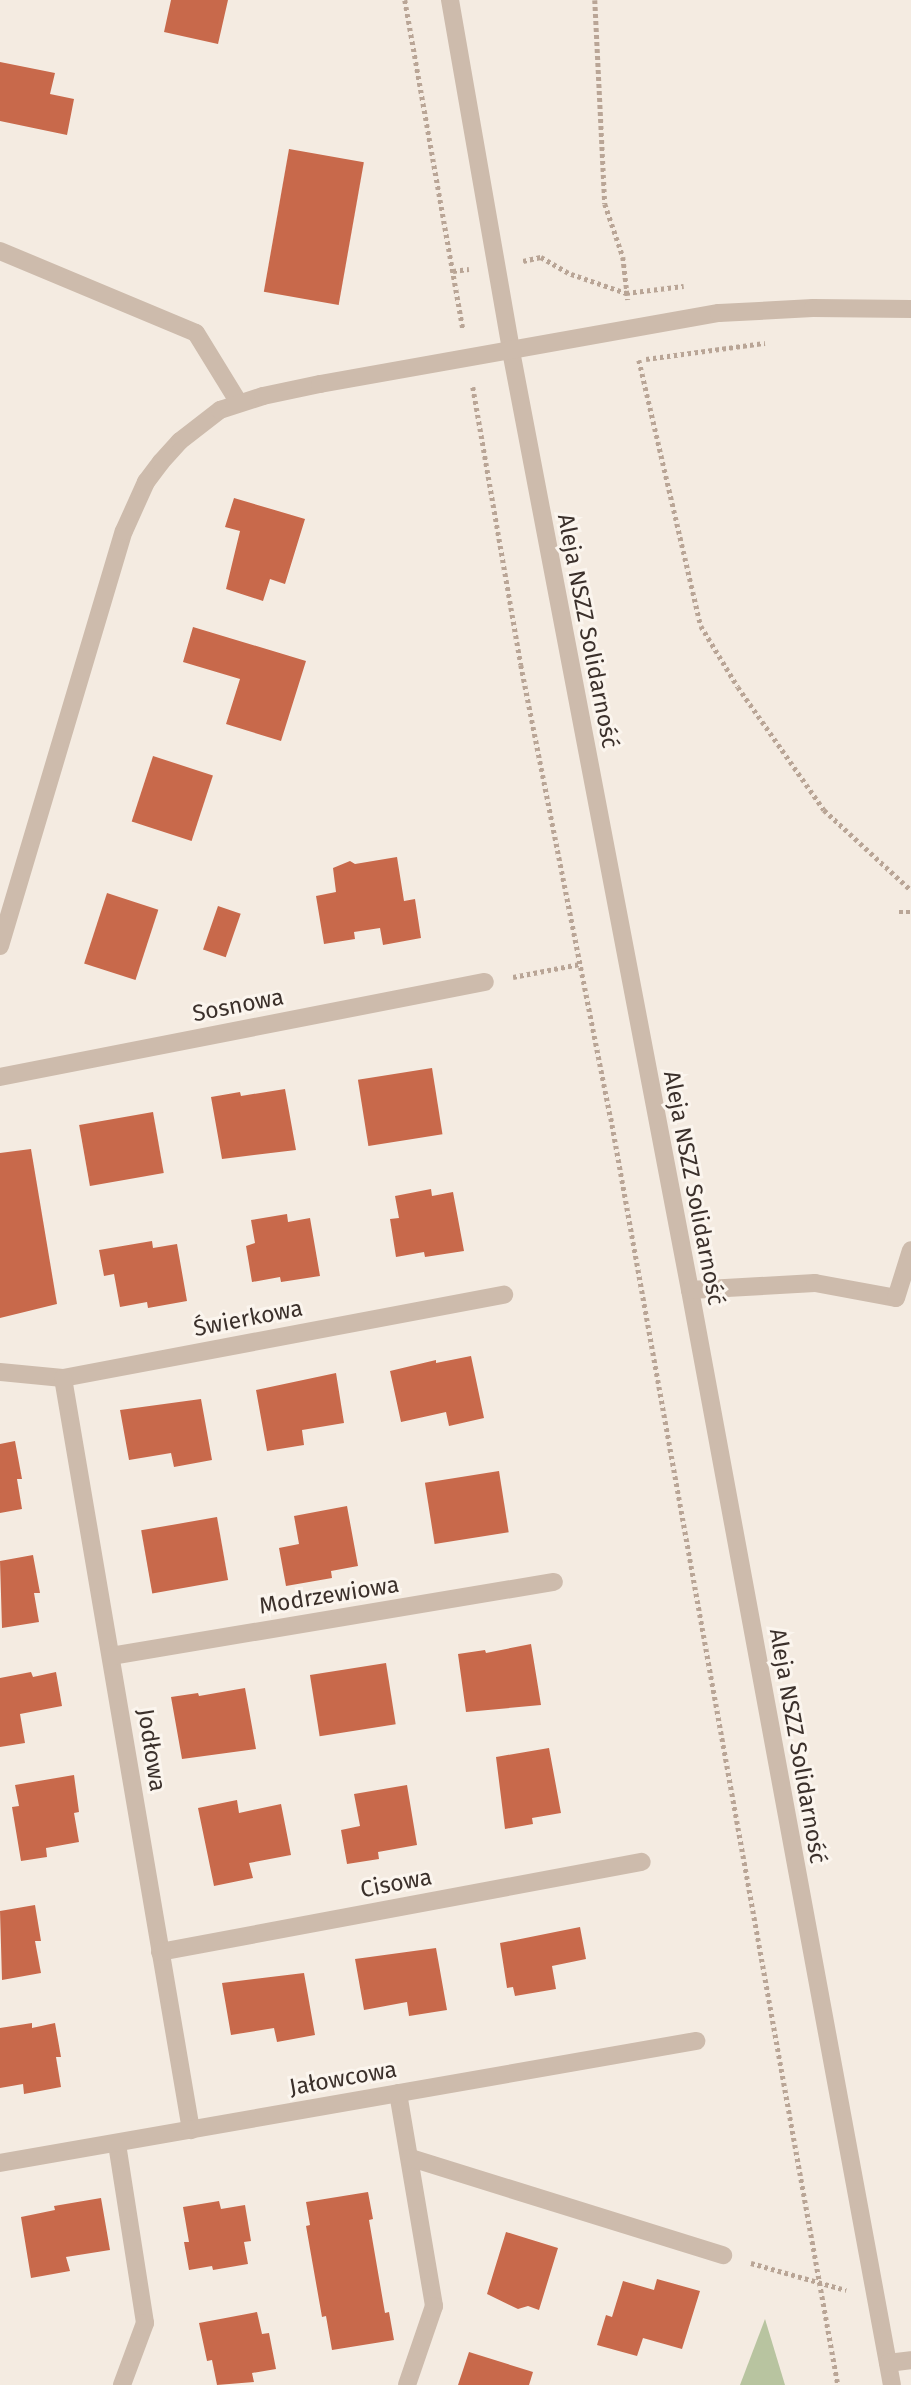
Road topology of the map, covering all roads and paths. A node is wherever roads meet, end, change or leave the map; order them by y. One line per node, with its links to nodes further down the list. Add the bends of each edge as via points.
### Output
1 (405, 0): 6 (path)
2 (450, 0): 5 (street, Aleja NSZZ Solidarność)
3 (596, 0): 5 (path, via 605,204 623,257 626,293 570,274 541,257)
4 (0, 251): 11 (street, via 196,333)
5 (497, 267): 6 (path); 8 (street, Aleja NSZZ Solidarność)
6 (453, 271): 9 (path)
7 (911, 309): 8 (street, via 719,313)
8 (511, 351): 9 (street); 20 (street, Aleja NSZZ Solidarność)
9 (468, 358): 11 (street); 16 (path, via 521,665)
10 (639, 360): 12 (path, via 701,626 737,687 824,810)
11 (239, 403): 15 (street, via 219,410 180,441 146,482 124,531)
12 (911, 890)
13 (899, 912): 14 (path)
14 (911, 912)
15 (0, 946)
16 (580, 964): 17 (path); 35 (path)
17 (485, 982): 18 (street, Sosnowa)
18 (0, 1077)
19 (911, 1250): 20 (street, via 896,1298 815,1283)
20 (690, 1290): 36 (street, Aleja NSZZ Solidarność)
21 (504, 1295): 23 (street, Świerkowa)
22 (0, 1372): 23 (street, Świerkowa)
23 (63, 1378): 25 (street, Jodłowa)
24 (554, 1582): 25 (street, Modrzewiowa)
25 (111, 1656): 27 (street, Jodłowa)
26 (642, 1862): 27 (street, Cisowa)
27 (160, 1952): 30 (street, Jodłowa)
28 (696, 2041): 29 (street, Jałowcowa)
29 (398, 2093): 30 (street, Jałowcowa); 32 (street)
30 (191, 2130): 31 (street, Jałowcowa)
31 (117, 2144): 33 (street, Jałowcowa); 39 (street, via 145,2323)
32 (411, 2158): 34 (street); 40 (street, via 434,2306)
33 (0, 2164)
34 (723, 2255): 35 (path)
35 (818, 2282): 36 (path, via 844,2291); 41 (path)
36 (873, 2286): 38 (street, Aleja NSZZ Solidarność)
37 (911, 2360): 38 (street)
38 (888, 2363): 42 (street, Aleja NSZZ Solidarność)
39 (122, 2385)
40 (407, 2385)
41 (838, 2385)
42 (892, 2385)

